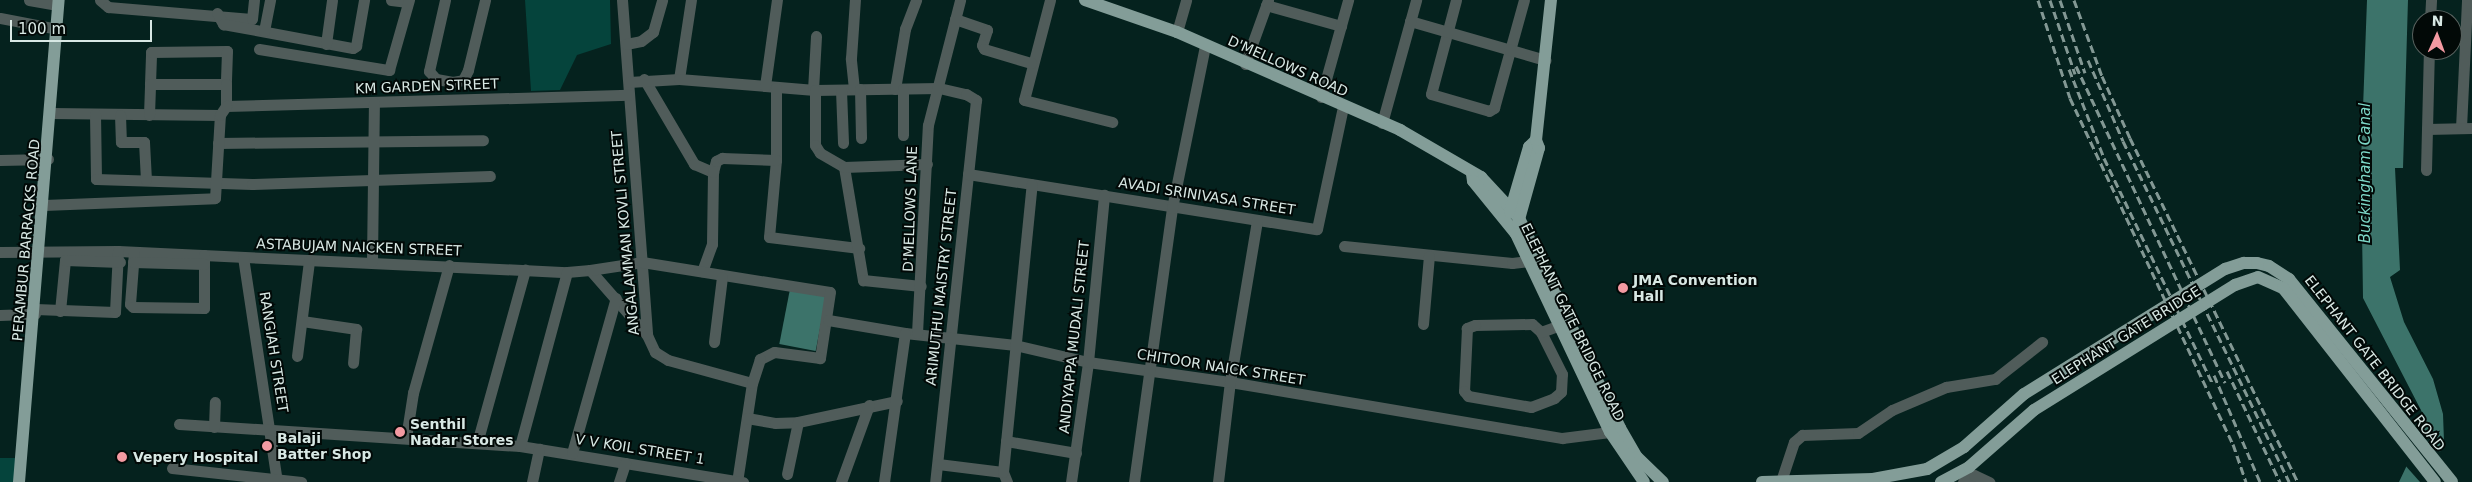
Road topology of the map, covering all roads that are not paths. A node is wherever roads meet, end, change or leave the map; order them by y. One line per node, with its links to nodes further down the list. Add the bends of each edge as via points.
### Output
1 (29, 0): 28 (street)
2 (100, 0): 30 (street, via 108,7)
3 (254, 0): 30 (street, via 252,19)
4 (270, 0): 36 (street)
5 (332, 0): 40 (street)
6 (364, 0): 40 (street, via 355,48)
7 (392, 0): 26 (street)
8 (445, 0): 9 (street, via 429,71 436,79 453,82 463,80 468,70)
9 (485, 0)
10 (622, 0): 41 (street, ANGALAMMAN KOVLI STREET)
11 (662, 0): 41 (street, via 653,32)
12 (691, 0): 49 (street)
13 (777, 0): 54 (street)
14 (854, 0): 56 (street, via 851,58)
15 (916, 0): 57 (street, via 905,29)
16 (960, 0): 32 (street, D'MELLOWS LANE)
17 (1050, 0): 47 (street)
18 (1085, 0): 29 (main road, D'MELLOWS ROAD)
19 (1186, 0): 37 (street)
20 (1348, 0): 34 (street)
21 (1416, 0): 33 (street)
22 (1456, 0): 38 (street)
23 (1524, 0): 44 (street)
24 (1552, 0): 45 (main road)
25 (2467, 0): 71 (street)
26 (408, 1): 43 (street, via 389,70)
27 (1267, 2): 34 (street); 48 (street)
28 (59, 3): 35 (main road, PERAMBUR BARRACKS ROAD)
29 (1100, 3): 37 (main road, D'MELLOWS ROAD)
30 (218, 14): 36 (street, via 223,24)
31 (0, 18): 35 (street)
32 (955, 19): 47 (street, via 987,30 982,45 984,49); 55 (street, D'MELLOWS LANE)
33 (1410, 22): 38 (street); 70 (street)
34 (1341, 26): 61 (street)
35 (57, 29): 65 (main road, PERAMBUR BARRACKS ROAD)
36 (264, 31): 40 (street)
37 (1177, 32): 42 (main road, D'MELLOWS ROAD)
38 (1447, 32): 44 (street); 44 (street, via 1431,90 1434,96 1492,110)
39 (816, 36): 58 (street)
40 (326, 44)
41 (626, 44): 51 (street, ANGALAMMAN KOVLI STREET)
42 (1205, 46): 48 (main road, D'MELLOWS ROAD); 97 (street)
43 (259, 49)
44 (1510, 50): 45 (street)
45 (1545, 60): 76 (main road)
46 (2429, 60): 72 (street)
47 (1031, 63): 69 (street, via 1024,101)
48 (1245, 64): 61 (main road, D'MELLOWS ROAD)
49 (679, 79): 50 (street); 54 (street)
50 (644, 80): 51 (street); 86 (street, via 694,164)
51 (629, 82): 60 (street, ANGALAMMAN KOVLI STREET)
52 (150, 84): 53 (street); 53 (street, via 151,52 227,51); 68 (street)
53 (226, 84): 64 (street)
54 (771, 87): 58 (street); 82 (street)
55 (939, 88): 57 (street); 83 (street, D'MELLOWS LANE, via 928,125); 87 (street, ARIMUTHU MAISTRY STREET, via 972,98 977,104)
56 (857, 89): 57 (street); 59 (street); 74 (street)
57 (899, 89): 73 (street)
58 (814, 90): 59 (street); 84 (street, via 815,145 820,153)
59 (841, 90): 79 (street)
60 (629, 95): 62 (street, KM GARDEN STREET); 112 (street, ANGALAMMAN KOVLI STREET)
61 (1321, 97): 63 (main road, D'MELLOWS ROAD)
62 (374, 103): 64 (street, KM GARDEN STREET); 77 (street)
63 (1343, 107): 70 (main road, D'MELLOWS ROAD); 98 (street, AVADI SRINIVASA STREET, via 1317,229)
64 (223, 111): 68 (street, KM GARDEN STREET); 78 (street)
65 (52, 113): 66 (street, KM GARDEN STREET); 80 (main road, PERAMBUR BARRACKS ROAD)
66 (94, 114): 67 (street, KM GARDEN STREET); 90 (street, via 96,179)
67 (120, 115): 68 (street, KM GARDEN STREET); 90 (street, via 121,142 144,142)
68 (149, 116)
69 (1112, 122)
70 (1382, 123): 88 (main road, D'MELLOWS ROAD, via 1400,130)
71 (2466, 128): 72 (street)
72 (2427, 129): 85 (street)
73 (903, 134)
74 (861, 138)
75 (483, 140): 77 (street)
76 (1536, 140): 96 (main road, via 1529,146); 99 (main road, via 1539,148)
77 (375, 141): 78 (street); 91 (street)
78 (218, 143): 92 (street)
79 (843, 143)
80 (48, 159): 81 (street); 95 (main road, PERAMBUR BARRACKS ROAD)
81 (0, 160)
82 (776, 160): 86 (street, via 722,158 716,162); 101 (street, via 769,237)
83 (927, 164): 84 (street); 121 (street, D'MELLOWS LANE)
84 (844, 167): 101 (street)
85 (2426, 170)
86 (713, 172): 117 (street, via 712,244)
87 (968, 174): 93 (street, AVADI SRINIVASA STREET); 134 (street, ARIMUTHU MAISTRY STREET)
88 (1472, 174): 96 (main road, D'MELLOWS ROAD, via 1481,177); 99 (main road, D'MELLOWS ROAD, via 1473,181)
89 (490, 176): 91 (street)
90 (146, 180): 92 (street)
91 (374, 180): 92 (street); 111 (street)
92 (217, 182): 95 (street, via 215,198)
93 (1032, 184): 94 (street, AVADI SRINIVASA STREET); 137 (street)
94 (1104, 195): 97 (street, AVADI SRINIVASA STREET); 139 (street, ANDIYAPPA MUDALI STREET)
95 (44, 205): 102 (main road, PERAMBUR BARRACKS ROAD)
96 (1511, 207): 99 (main road, D'MELLOWS ROAD)
97 (1172, 208): 98 (street, AVADI SRINIVASA STREET); 141 (street)
98 (1257, 220): 142 (street)
99 (1514, 220): 109 (main road); 109 (main road, ELEPHANT GATE BRIDGE ROAD, via 1516,234)
100 (1344, 246): 104 (street)
101 (859, 248): 121 (street, via 863,280)
102 (40, 251): 103 (street, ASTABUJAM NAICKEN STREET); 105 (street, ASTABUJAM NAICKEN STREET); 124 (main road, PERAMBUR BARRACKS ROAD)
103 (0, 252)
104 (1430, 256): 109 (street, via 1512,263); 128 (street)
105 (119, 257): 106 (street, ASTABUJAM NAICKEN STREET); 123 (street, via 65,260); 123 (street, via 115,312)
106 (134, 257): 108 (street, ASTABUJAM NAICKEN STREET); 108 (street, via 131,306 193,309 205,306)
107 (244, 257): 108 (street, ASTABUJAM NAICKEN STREET); 110 (street, ASTABUJAM NAICKEN STREET); 151 (street, RANGIAH STREET)
108 (204, 259)
109 (1535, 260): 129 (main road, ELEPHANT GATE BRIDGE ROAD); 182 (main road, via 1620,428 1637,457)
110 (309, 261): 111 (street, ASTABUJAM NAICKEN STREET); 127 (street)
111 (372, 261): 113 (street, ASTABUJAM NAICKEN STREET)
112 (642, 262): 116 (street, ASTABUJAM NAICKEN STREET); 117 (street, ASTABUJAM NAICKEN STREET); 133 (street, ANGALAMMAN KOVLI STREET)
113 (448, 265): 115 (street, ASTABUJAM NAICKEN STREET); 153 (street, via 413,393)
114 (2225, 269): 155 (main road, ELEPHANT GATE BRIDGE ROAD, via 2257,263 2269,266 2289,279); 170 (main road, ELEPHANT GATE BRIDGE, bridge, via 2024,394 1964,447 1926,469 1873,479)
115 (525, 270): 118 (street, ASTABUJAM NAICKEN STREET); 156 (street)
116 (590, 270): 118 (street, ASTABUJAM NAICKEN STREET); 122 (street)
117 (702, 271): 119 (street, ASTABUJAM NAICKEN STREET)
118 (567, 272): 157 (street)
119 (722, 277): 126 (street, ASTABUJAM NAICKEN STREET, via 830,292); 135 (street)
120 (2235, 285): 155 (main road, ELEPHANT GATE BRIDGE ROAD, via 2258,277 2283,288); 184 (main road, ELEPHANT GATE BRIDGE, bridge, via 2034,410 1969,467)
121 (922, 286): 132 (street, D'MELLOWS LANE)
122 (616, 298): 133 (street); 159 (street)
123 (60, 310): 124 (street)
124 (35, 312): 125 (street); 171 (main road, PERAMBUR BARRACKS ROAD)
125 (0, 315)
126 (828, 320): 131 (street, CHITOOR NAICK STREET); 143 (street, via 819,359 774,352 760,359)
127 (302, 321): 138 (street); 140 (street, via 356,330)
128 (1423, 324)
129 (1560, 325): 130 (street); 152 (main road, ELEPHANT GATE BRIDGE ROAD)
130 (1542, 332): 130 (street, via 1562,374 1561,392 1531,407 1468,396 1464,391 1466,328 1532,324)
131 (905, 333): 132 (street, CHITOOR NAICK STREET); 144 (street)
132 (917, 333): 134 (street, CHITOOR NAICK STREET)
133 (647, 335): 143 (street, ANGALAMMAN KOVLI STREET, via 655,352 668,360)
134 (950, 338): 137 (street, CHITOOR NAICK STREET); 162 (street, ARIMUTHU MAISTRY STREET)
135 (714, 342)
136 (2042, 342): 170 (street, via 1995,378 1946,387 1892,410 1858,432 1802,435 1794,442)
137 (1015, 345): 139 (street, CHITOOR NAICK STREET); 154 (street)
138 (297, 356)
139 (1088, 362): 141 (street, CHITOOR NAICK STREET); 160 (street, ANDIYAPPA MUDALI STREET)
140 (353, 363)
141 (1151, 372): 142 (street, CHITOOR NAICK STREET); 179 (street)
142 (1230, 382): 152 (street, CHITOOR NAICK STREET, via 1562,438); 180 (street)
143 (752, 383): 147 (street)
144 (897, 401): 146 (street); 176 (street)
145 (215, 402): 150 (street)
146 (869, 405): 148 (street); 175 (street)
147 (747, 418): 148 (street, via 776,423); 169 (street)
148 (798, 422): 164 (street)
149 (179, 424): 150 (street, V V KOIL STREET 1)
150 (214, 427): 151 (street, V V KOIL STREET 1)
151 (270, 429): 153 (street, V V KOIL STREET 1); 168 (street, RANGIAH STREET)
152 (1610, 432): 181 (main road, ELEPHANT GATE BRIDGE ROAD)
153 (406, 438): 156 (street, V V KOIL STREET 1)
154 (1006, 440): 160 (street); 166 (street)
155 (2410, 442): 167 (main road, ELEPHANT GATE BRIDGE ROAD)
156 (477, 443): 157 (street, V V KOIL STREET 1)
157 (520, 446): 158 (street, V V KOIL STREET 1)
158 (538, 448): 159 (street, V V KOIL STREET 1); 173 (street)
159 (572, 453): 161 (street, V V KOIL STREET 1)
160 (1076, 453): 178 (street, ANDIYAPPA MUDALI STREET)
161 (625, 463): 165 (street, V V KOIL STREET 1); 174 (street)
162 (938, 464): 166 (street); 177 (street, ARIMUTHU MAISTRY STREET)
163 (172, 468): 168 (street)
164 (787, 474)
165 (684, 477): 169 (street, V V KOIL STREET 1)
166 (1005, 477)
167 (2442, 480)
168 (277, 481): 172 (street)
169 (739, 481)
170 (1781, 481): 183 (main road)
171 (19, 482)
172 (301, 482)
173 (532, 482)
174 (619, 482)
175 (841, 482)
176 (884, 482)
177 (935, 482)
178 (1072, 482)
179 (1134, 482)
180 (1218, 482)
181 (1644, 482)
182 (1663, 482)
183 (1762, 482)
184 (1941, 482)
185 (1963, 482): 186 (street, via 1974,475)
186 (1988, 482)

